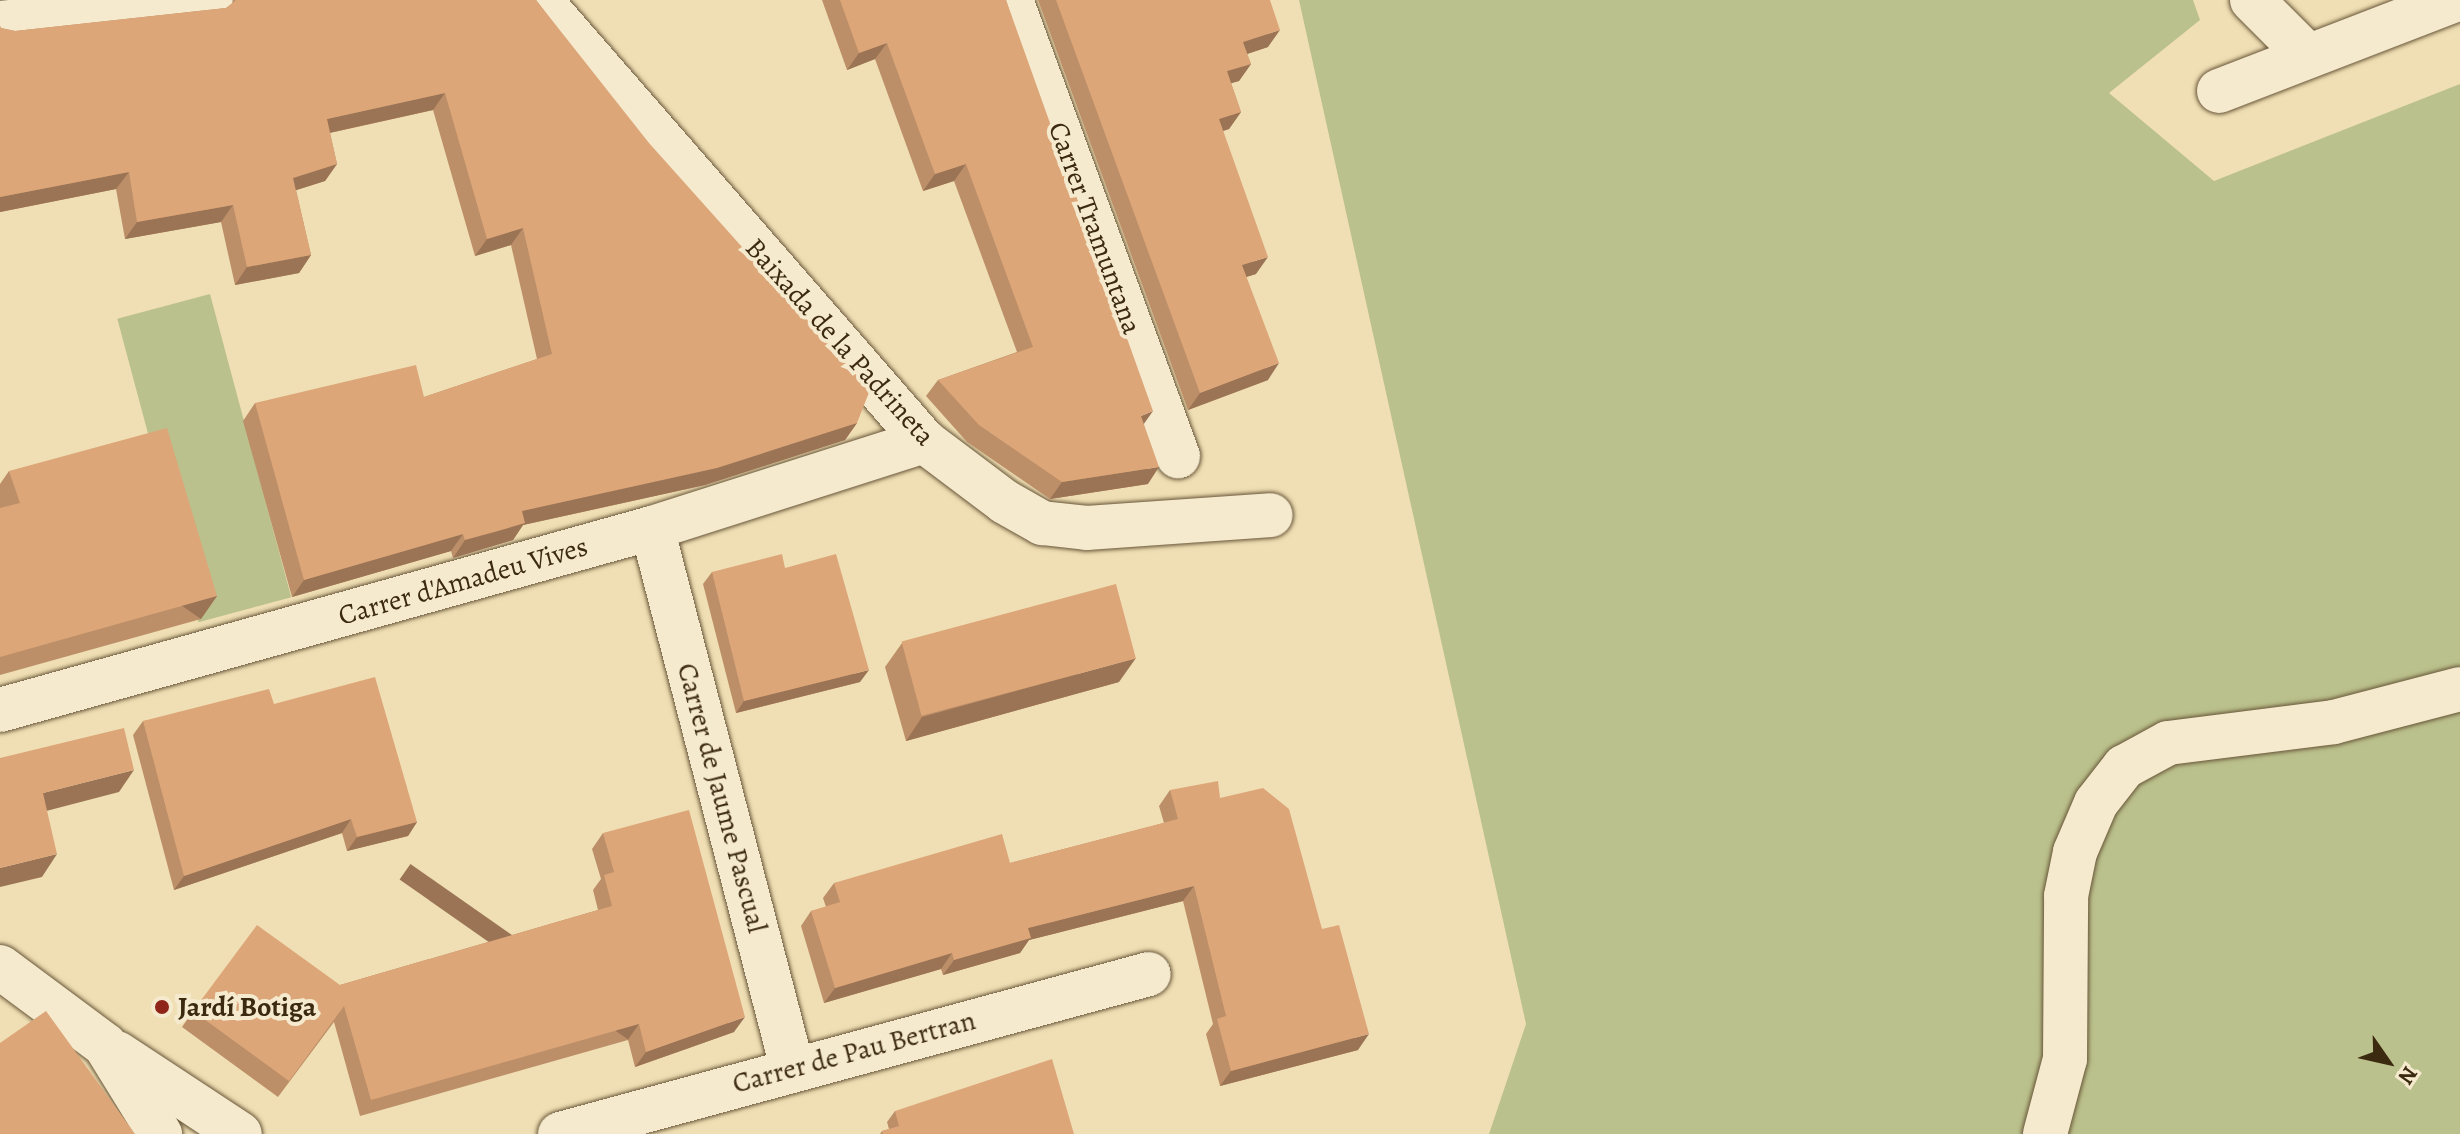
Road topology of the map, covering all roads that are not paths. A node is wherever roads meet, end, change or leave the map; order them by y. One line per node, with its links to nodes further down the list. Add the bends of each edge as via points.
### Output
1 (211, 0): 6 (street)
2 (540, 0): 9 (street, Baixada de la Padrineta)
3 (1011, 0): 10 (street, Carrer Tramuntana)
4 (2252, 0): 7 (street)
5 (2455, 0): 7 (street)
6 (0, 23)
7 (2308, 56): 8 (street)
8 (2219, 91)
9 (924, 441): 11 (street, Baixada de la Padrineta, via 1042,523 1124,528); 12 (street, Carrer d'Amadeu Vives)
10 (1178, 456)
11 (1271, 515)
12 (652, 528): 14 (street, Carrer d'Amadeu Vives); 18 (street, Carrer de Jaume Pascual)
13 (2460, 689): 22 (street, via 2334,722 2168,743 2124,767 2096,803 2072,867 2065,1059)
14 (0, 710)
15 (0, 967): 17 (street)
16 (1149, 974): 18 (street, Carrer de Pau Bertran)
17 (105, 1045): 19 (street); 20 (street)
18 (792, 1067): 21 (street, Carrer de Pau Bertran)
19 (160, 1134)
20 (240, 1134)
21 (560, 1134)
22 (2045, 1134)

